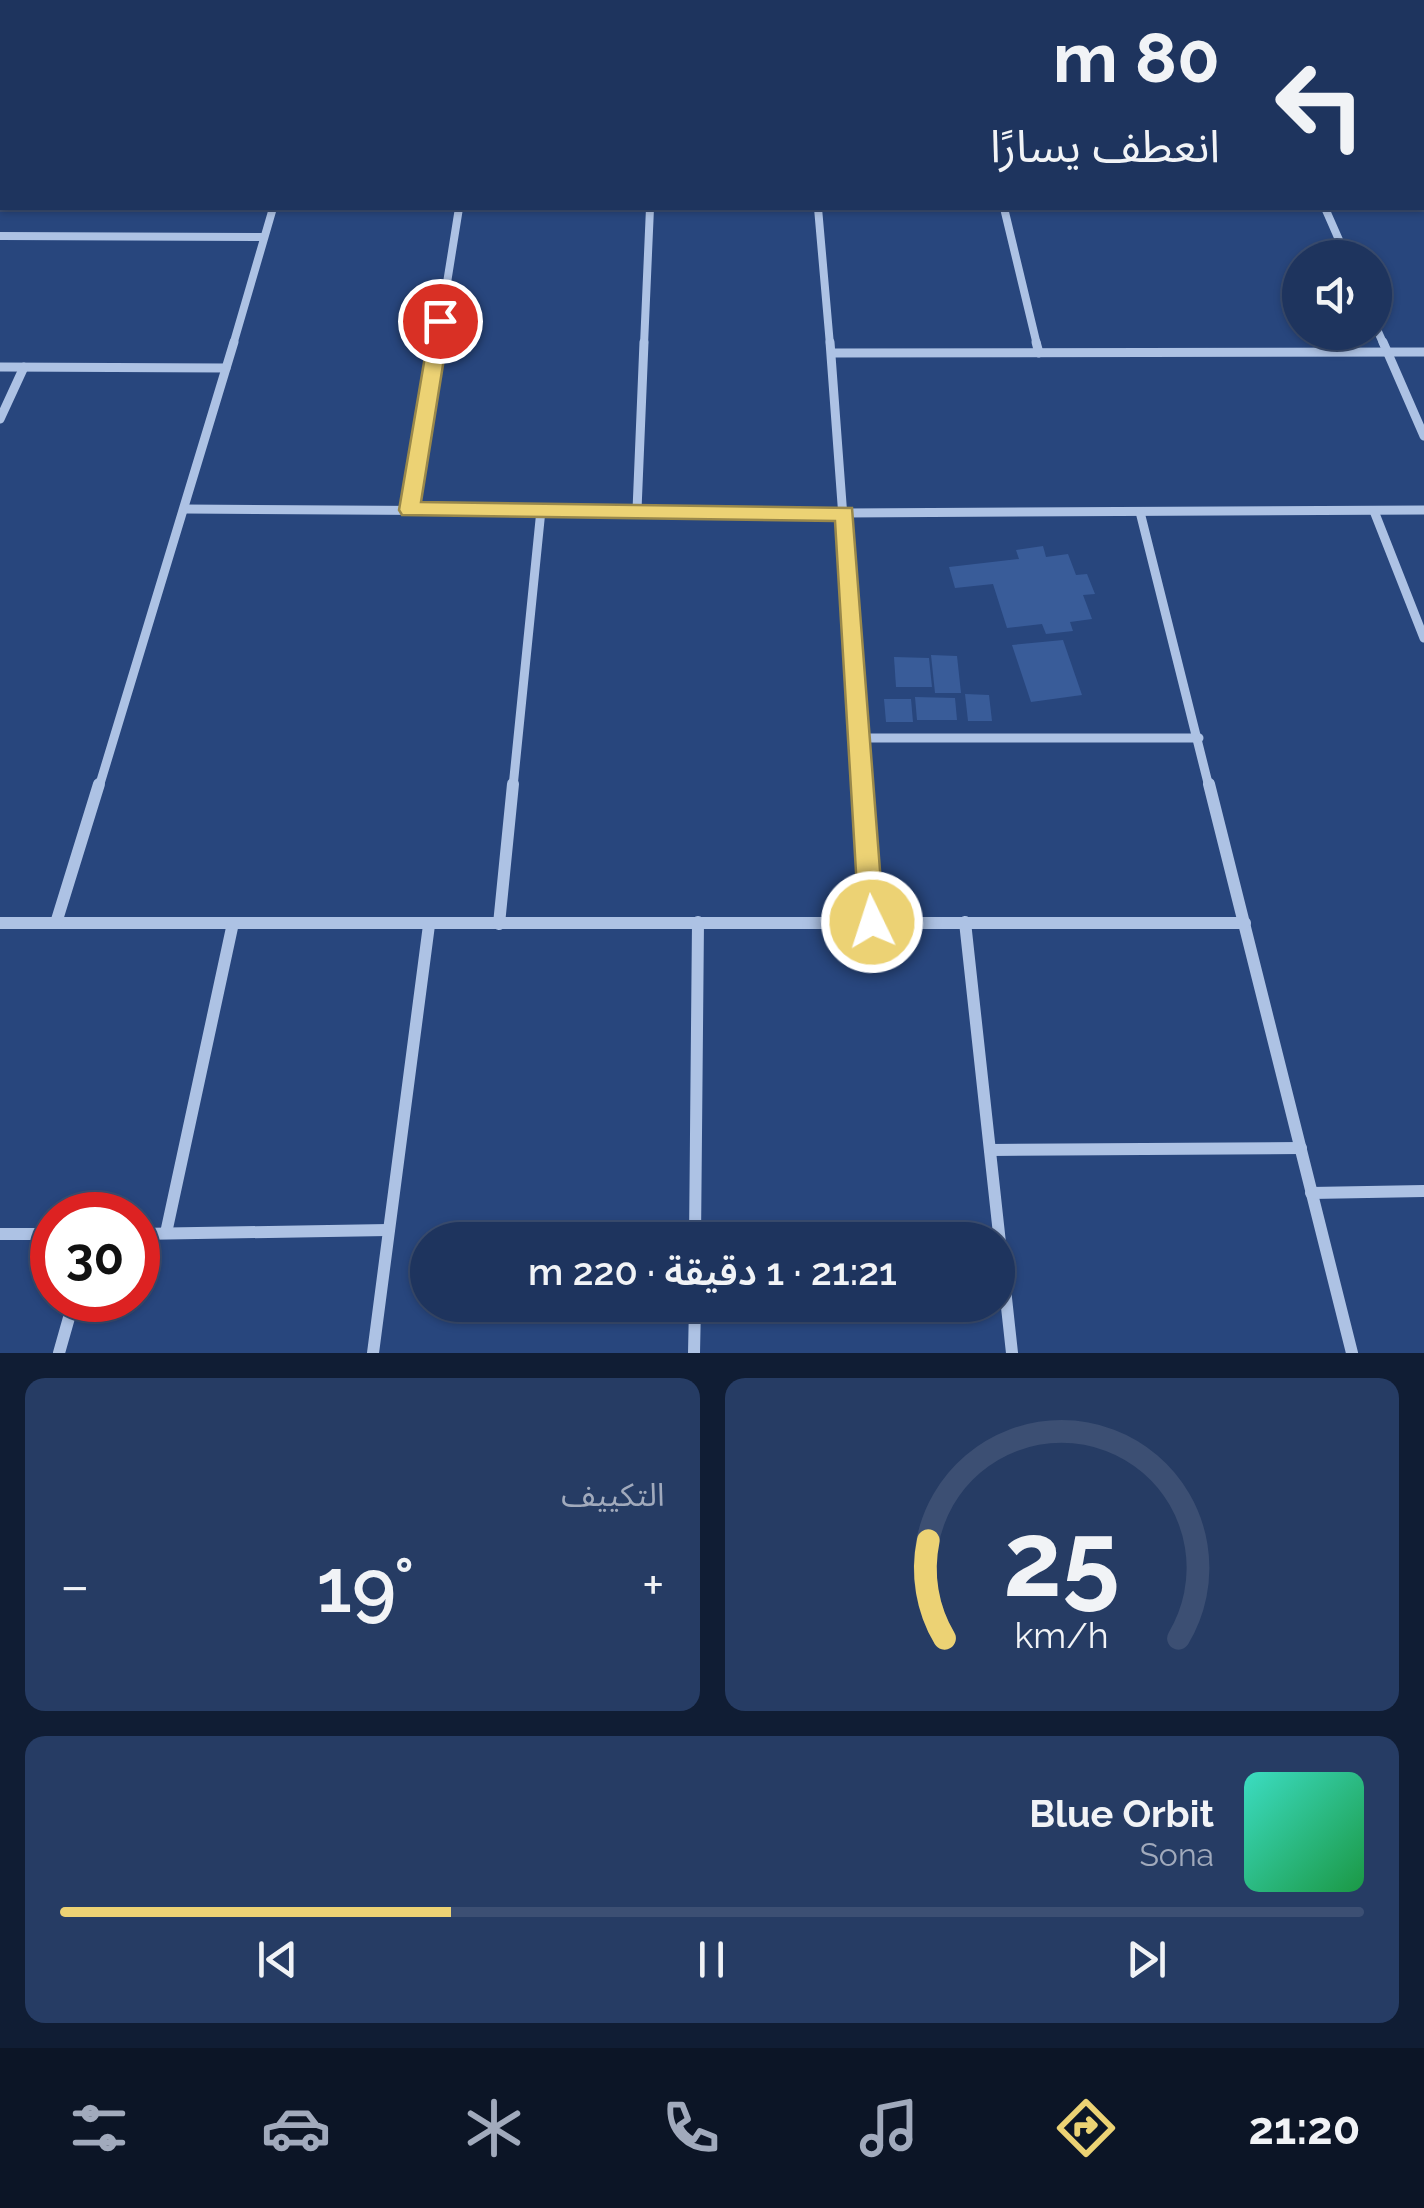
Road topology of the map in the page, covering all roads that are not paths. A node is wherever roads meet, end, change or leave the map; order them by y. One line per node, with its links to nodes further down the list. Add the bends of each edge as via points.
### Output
1 (272, 210): 8 (street)
2 (459, 210): 20 (street)
3 (650, 210): 22 (street)
4 (818, 210): 13 (street)
5 (1004, 210): 10 (street)
6 (1326, 210): 9 (street)
7 (0, 236): 8 (street)
8 (264, 236): 16 (street)
9 (1338, 240)
10 (1040, 352): 11 (street); 13 (street)
11 (1386, 352): 12 (street); 18 (street)
12 (1424, 352)
13 (832, 353): 26 (street)
14 (0, 367): 15 (street)
15 (24, 367): 16 (street); 17 (street)
16 (226, 368): 19 (street)
17 (0, 419)
18 (1424, 436)
19 (184, 510): 20 (street); 34 (street)
20 (410, 510): 21 (street)
21 (540, 510): 22 (street); 37 (street)
22 (637, 510): 26 (street)
23 (1424, 510): 24 (street)
24 (1374, 511): 25 (street); 27 (street)
25 (1140, 512): 26 (street); 29 (street)
26 (844, 513): 28 (street)
27 (1424, 638)
28 (859, 738): 29 (street); 31 (street)
29 (1199, 738): 36 (street)
30 (698, 922): 31 (street); 37 (street); 43 (street)
31 (872, 922): 32 (street)
32 (966, 922): 36 (street); 40 (street)
33 (0, 923): 34 (street)
34 (56, 923): 35 (street)
35 (233, 923): 38 (street); 46 (street)
36 (1245, 923): 39 (street)
37 (498, 924): 38 (street)
38 (428, 925): 44 (street)
39 (1300, 1148): 40 (street); 42 (street)
40 (990, 1150): 54 (street)
41 (1424, 1190): 42 (street)
42 (1311, 1193): 55 (street)
43 (695, 1222)
44 (388, 1230): 46 (street); 52 (street)
45 (160, 1233): 46 (street)
46 (166, 1233)
47 (0, 1234): 48 (street)
48 (30, 1234)
49 (68, 1322): 51 (street)
50 (694, 1322): 53 (street)
51 (60, 1353)
52 (373, 1353)
53 (694, 1353)
54 (1012, 1353)
55 (1352, 1353)

